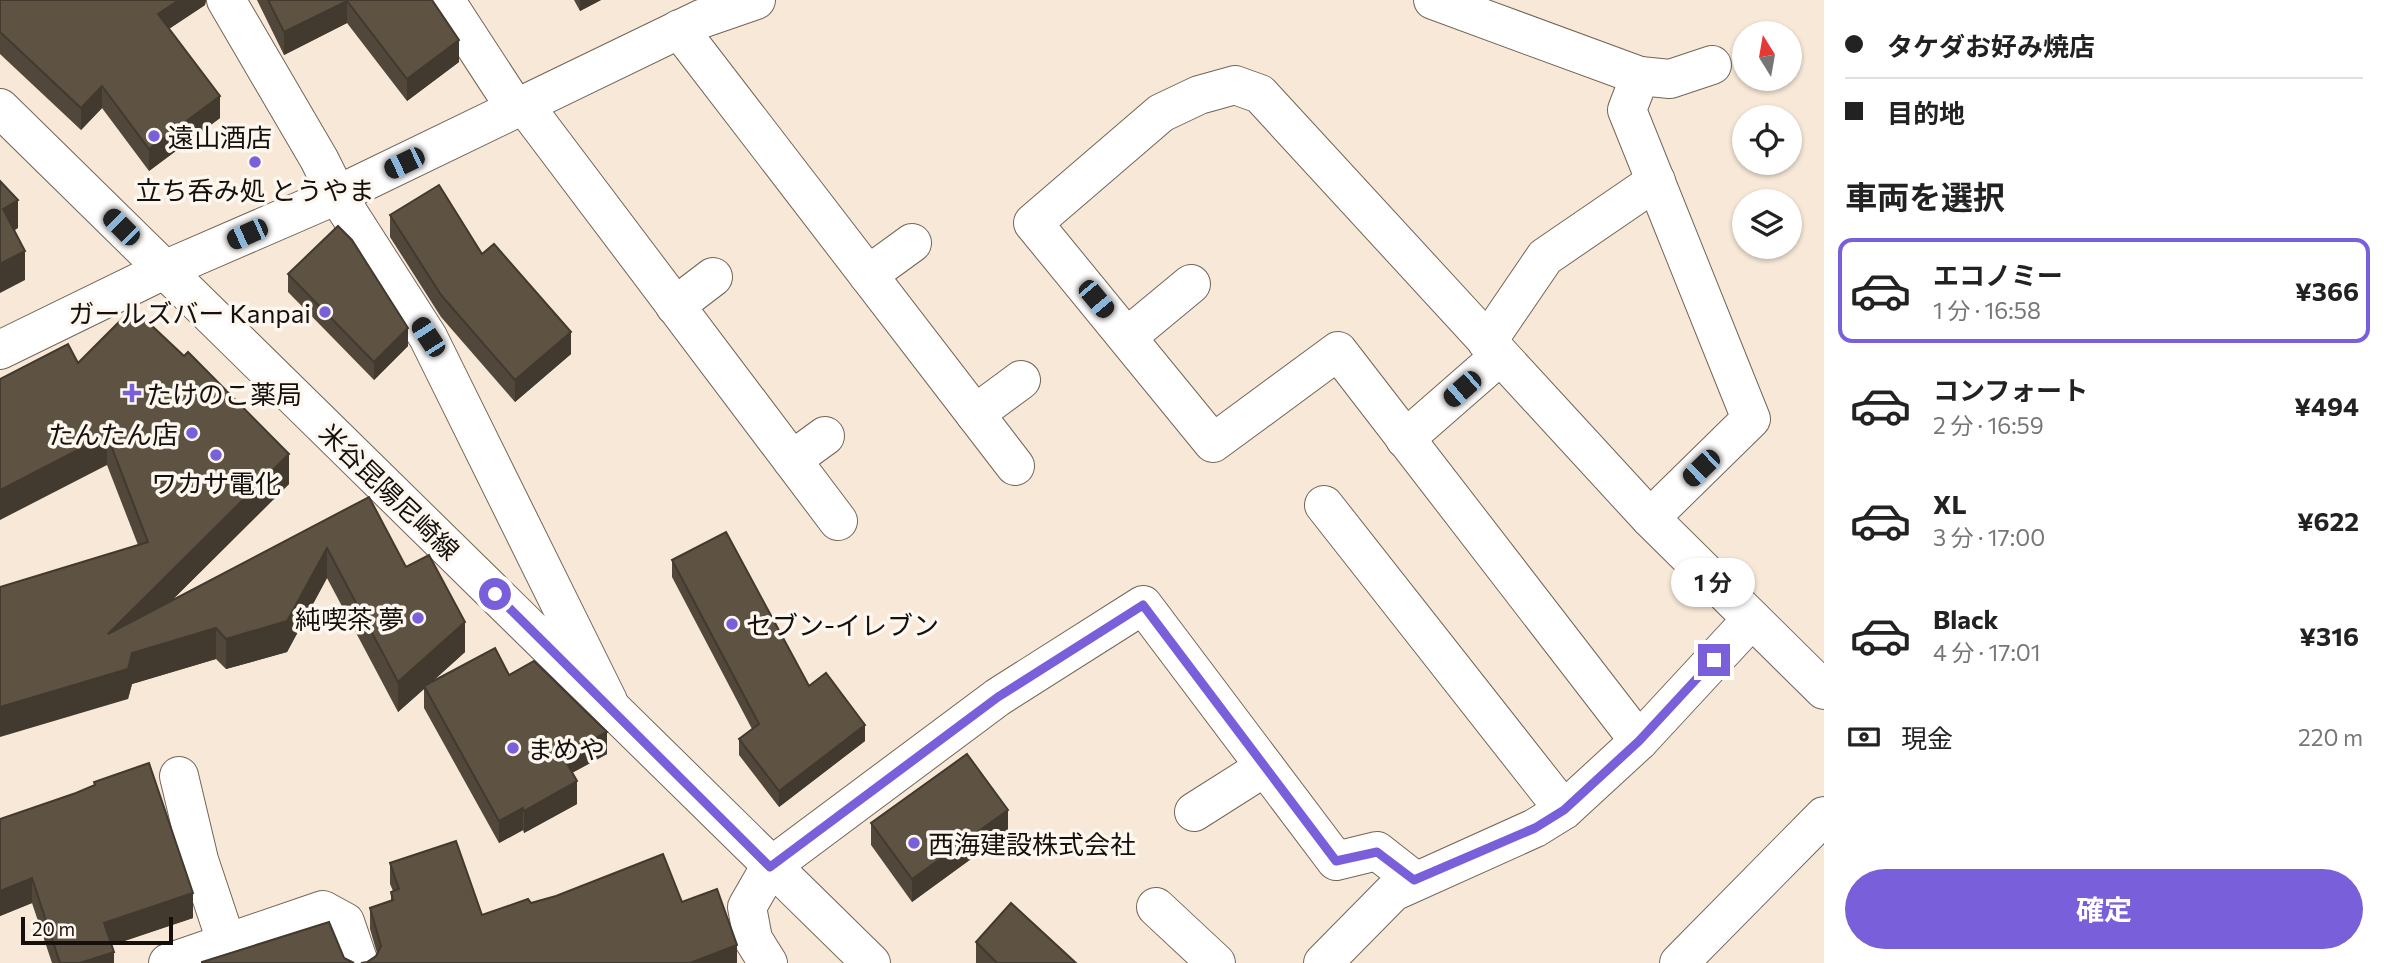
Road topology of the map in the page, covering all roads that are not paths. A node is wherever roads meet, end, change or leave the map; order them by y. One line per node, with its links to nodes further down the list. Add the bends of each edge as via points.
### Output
1 (226, 0): 11 (street)
2 (445, 0): 8 (street)
3 (756, 0): 5 (street)
4 (1433, 0): 7 (street)
5 (690, 16): 8 (street); 14 (street)
6 (1712, 65): 7 (street, via 1670,79)
7 (1640, 76): 10 (street, via 1627,110)
8 (520, 107): 11 (street); 17 (street)
9 (0, 108): 13 (street, 米谷昆陽尼崎線)
10 (1656, 181): 19 (street, via 1545,257); 28 (street, via 1751,419)
11 (337, 195): 13 (street); 32 (street, via 428,337)
12 (912, 243): 14 (street)
13 (164, 270): 20 (street); 32 (street, 米谷昆陽尼崎線)
14 (868, 275): 22 (street)
15 (713, 277): 17 (street)
16 (1191, 284): 18 (street)
17 (675, 306): 25 (street)
18 (1127, 338): 19 (street, via 1033,223 1161,113 1235,85 1260,94); 24 (street, via 1213,443 1338,351)
19 (1494, 349): 24 (street); 28 (street)
20 (0, 350)
21 (1021, 380): 22 (street)
22 (975, 414): 26 (street)
23 (825, 436): 25 (street)
24 (1405, 439): 33 (street)
25 (792, 460): 29 (street)
26 (1015, 467)
27 (1324, 505): 36 (street)
28 (1650, 518): 30 (street)
29 (838, 522)
30 (1752, 619): 31 (street); 33 (street)
31 (1824, 690)
32 (611, 708): 39 (street, 米谷昆陽尼崎線)
33 (1639, 741): 36 (street)
34 (1265, 767): 37 (street); 39 (street, via 1143,605 998,697); 40 (street, via 1336,861 1377,852)
35 (179, 776): 42 (street, via 199,860)
36 (1564, 810): 40 (street, via 1535,828)
37 (1194, 813)
38 (1824, 816): 49 (street)
39 (770, 867): 45 (street, via 747,907 753,939); 46 (street, 米谷昆陽尼崎線)
40 (1414, 880): 48 (street, via 1393,892)
41 (1156, 906): 47 (street)
42 (226, 941): 43 (street); 44 (street, via 323,910 345,922)
43 (168, 963)
44 (359, 963)
45 (768, 963)
46 (871, 963)
47 (1216, 963)
48 (1323, 963)
49 (1679, 963)

